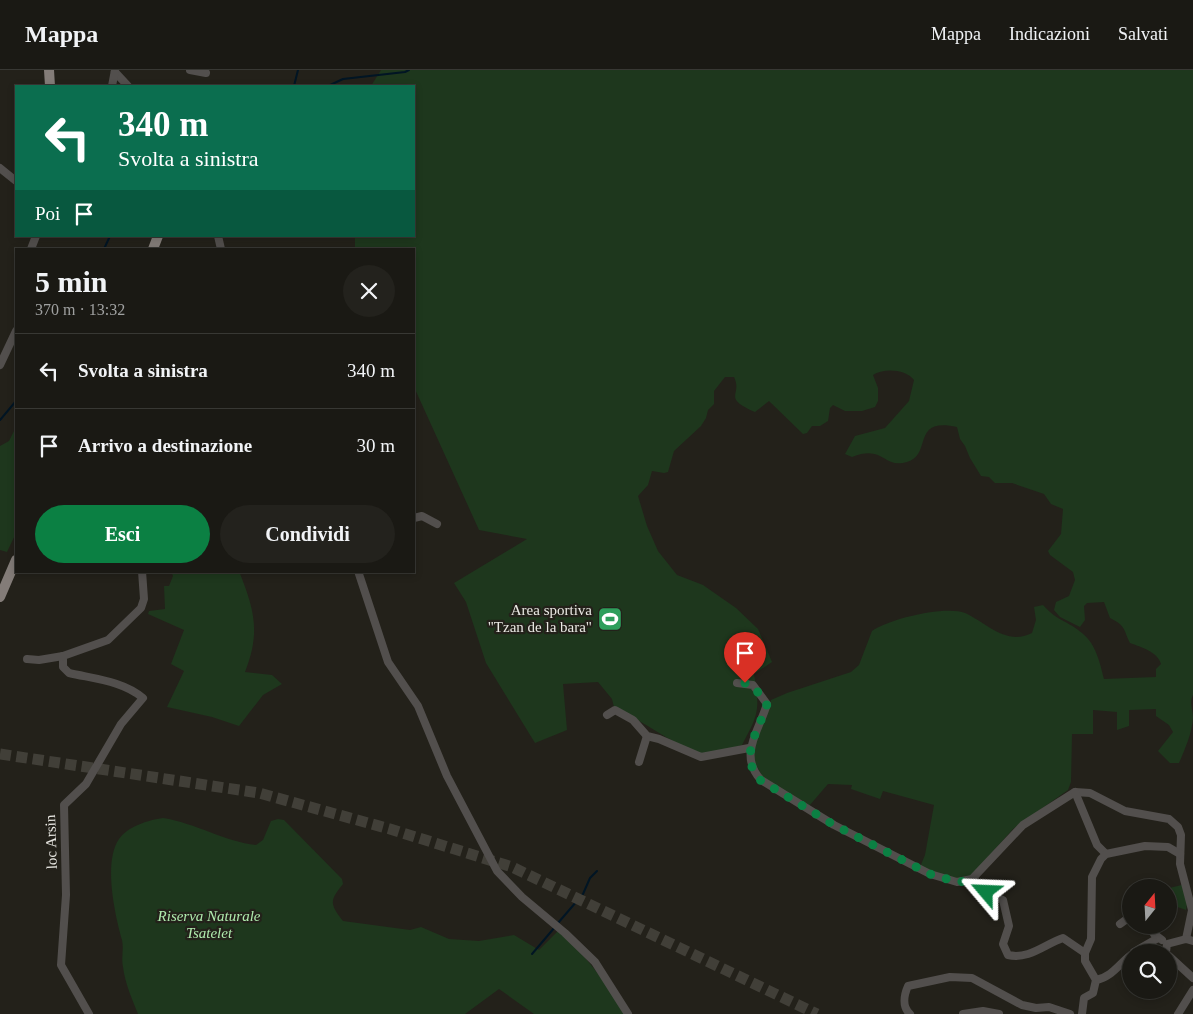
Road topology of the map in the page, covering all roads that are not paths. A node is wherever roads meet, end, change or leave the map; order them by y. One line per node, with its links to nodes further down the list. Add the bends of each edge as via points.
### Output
1 (49, 70): 5 (main road)
2 (190, 70): 4 (street)
3 (115, 71): 6 (street); 7 (street)
4 (206, 73)
5 (50, 85)
6 (112, 85)
7 (127, 85)
8 (0, 168): 9 (street)
9 (15, 180)
10 (15, 334): 11 (street)
11 (0, 365)
12 (415, 518): 13 (street, via 422,516)
13 (437, 524)
14 (15, 562): 17 (main road)
15 (142, 573): 18 (street, via 144,599 138,613 103,644)
16 (359, 573): 42 (street, via 388,662 418,706 448,776 496,871 589,955 604,972)
17 (0, 597)
18 (63, 656): 19 (street); 41 (street, loc Arsin, via 63,667 69,673 122,685 143,698 121,724 86,784 64,805 66,895 61,965)
19 (27, 659)
20 (737, 684): 23 (street, via 753,686 767,704)
21 (607, 715): 22 (street, via 615,710 633,720)
22 (647, 736): 23 (street, via 701,757); 24 (street)
23 (750, 748): 28 (street, via 752,771 770,787 834,825 930,874 957,882)
24 (639, 762)
25 (1075, 792): 26 (street, via 1097,845); 27 (street, via 1090,792 1125,811 1169,819 1181,835); 28 (street, via 1023,825)
26 (1106, 854): 27 (street, via 1158,846); 35 (street, via 1092,877 1090,939)
27 (1180, 854): 29 (street)
28 (970, 881): 35 (street, via 973,886 1003,900 1009,926 1003,944 1008,954 1036,952 1063,938)
29 (1192, 916): 32 (street)
30 (1155, 934): 31 (street)
31 (1158, 938): 33 (street); 34 (street)
32 (1190, 940): 34 (street)
33 (1148, 944)
34 (1167, 944)
35 (1085, 953): 39 (street, via 1085,961)
36 (1122, 962): 39 (street, via 1109,976)
37 (1177, 963): 38 (street)
38 (1193, 978)
39 (1096, 980): 47 (street, via 1093,993 1084,998)
40 (1193, 990): 48 (street)
41 (89, 1014)
42 (628, 1014)
43 (910, 1014): 46 (street, via 904,1001 908,986 961,976 972,978 1022,1005 1050,1007)
44 (964, 1014): 45 (street, via 983,1011)
45 (999, 1014)
46 (1070, 1014)
47 (1082, 1014)
48 (1178, 1014)

